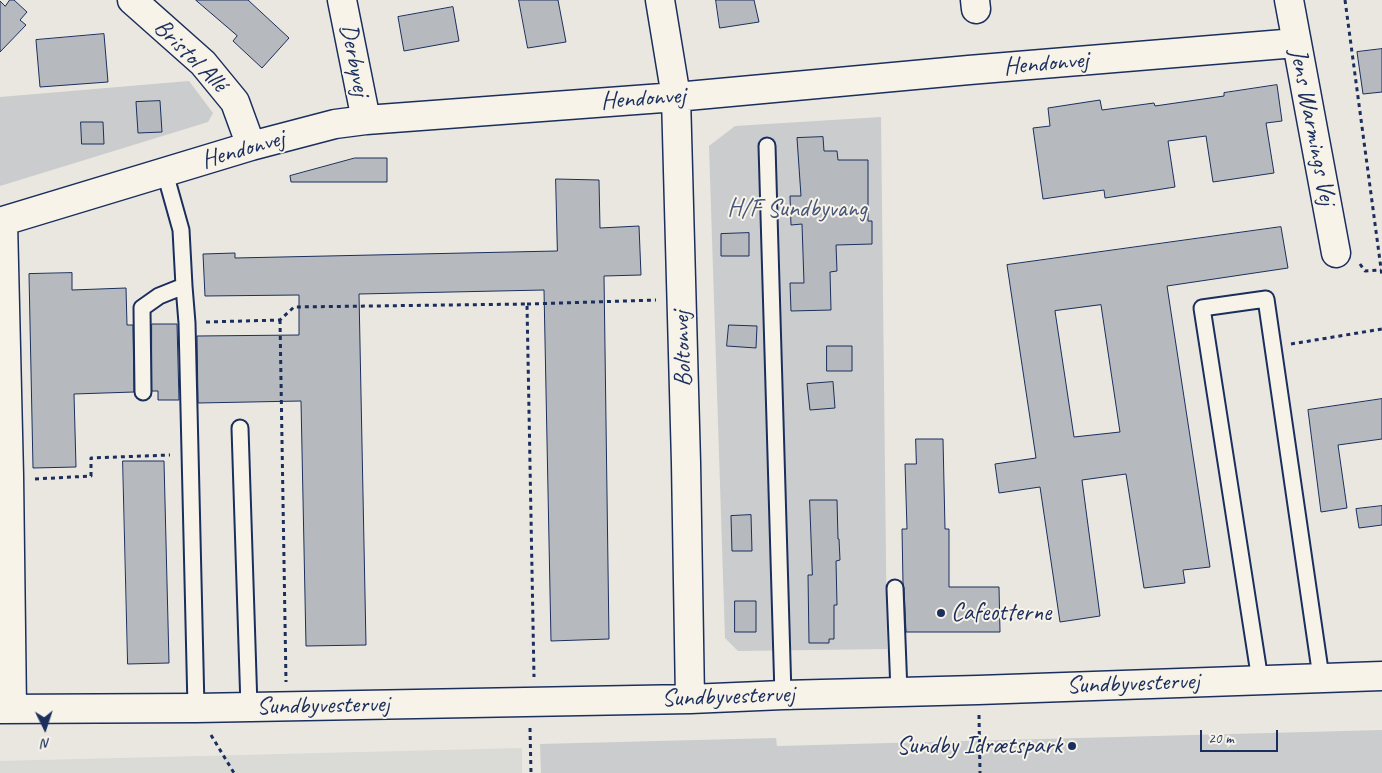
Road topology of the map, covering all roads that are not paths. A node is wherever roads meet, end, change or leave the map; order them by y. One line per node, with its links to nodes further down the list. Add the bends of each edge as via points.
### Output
1 (132, 0): 8 (street, Bristol Allé, via 203,63 222,86 235,102)
2 (342, 0): 7 (street, Derbyvej)
3 (660, 0): 6 (street, Boltonvej)
4 (1289, 0): 5 (street, Jens Warmings Vej)
5 (1296, 43): 6 (street, Hendonvej); 12 (street, Jens Warmings Vej)
6 (676, 97): 7 (street, Hendonvej); 23 (street, Boltonvej)
7 (366, 120): 8 (street, Hendonvej, via 335,124)
8 (252, 146): 10 (street, Hendonvej)
9 (767, 146): 22 (lane)
10 (165, 173): 11 (street, Hendonvej); 13 (lane, via 180,230)
11 (1, 222): 16 (street, Hendonvej)
12 (1336, 253)
13 (184, 286): 14 (lane, via 159,296 142,308); 25 (lane)
14 (143, 392)
15 (240, 428): 24 (lane)
16 (9, 478): 26 (street, Sundbyvestervej)
17 (895, 588): 21 (lane)
18 (1382, 676): 19 (street, Sundbyvestervej)
19 (1321, 678): 20 (street, Sundbyvestervej); 20 (lane, via 1266,299 1202,308)
20 (1260, 680): 21 (street, Sundbyvestervej)
21 (899, 692): 22 (street, Sundbyvestervej)
22 (783, 694): 23 (street, Sundbyvestervej)
23 (690, 699): 24 (street, Sundbyvestervej)
24 (249, 707): 25 (street, Sundbyvestervej)
25 (196, 708): 26 (street, Sundbyvestervej)
26 (6, 709)

